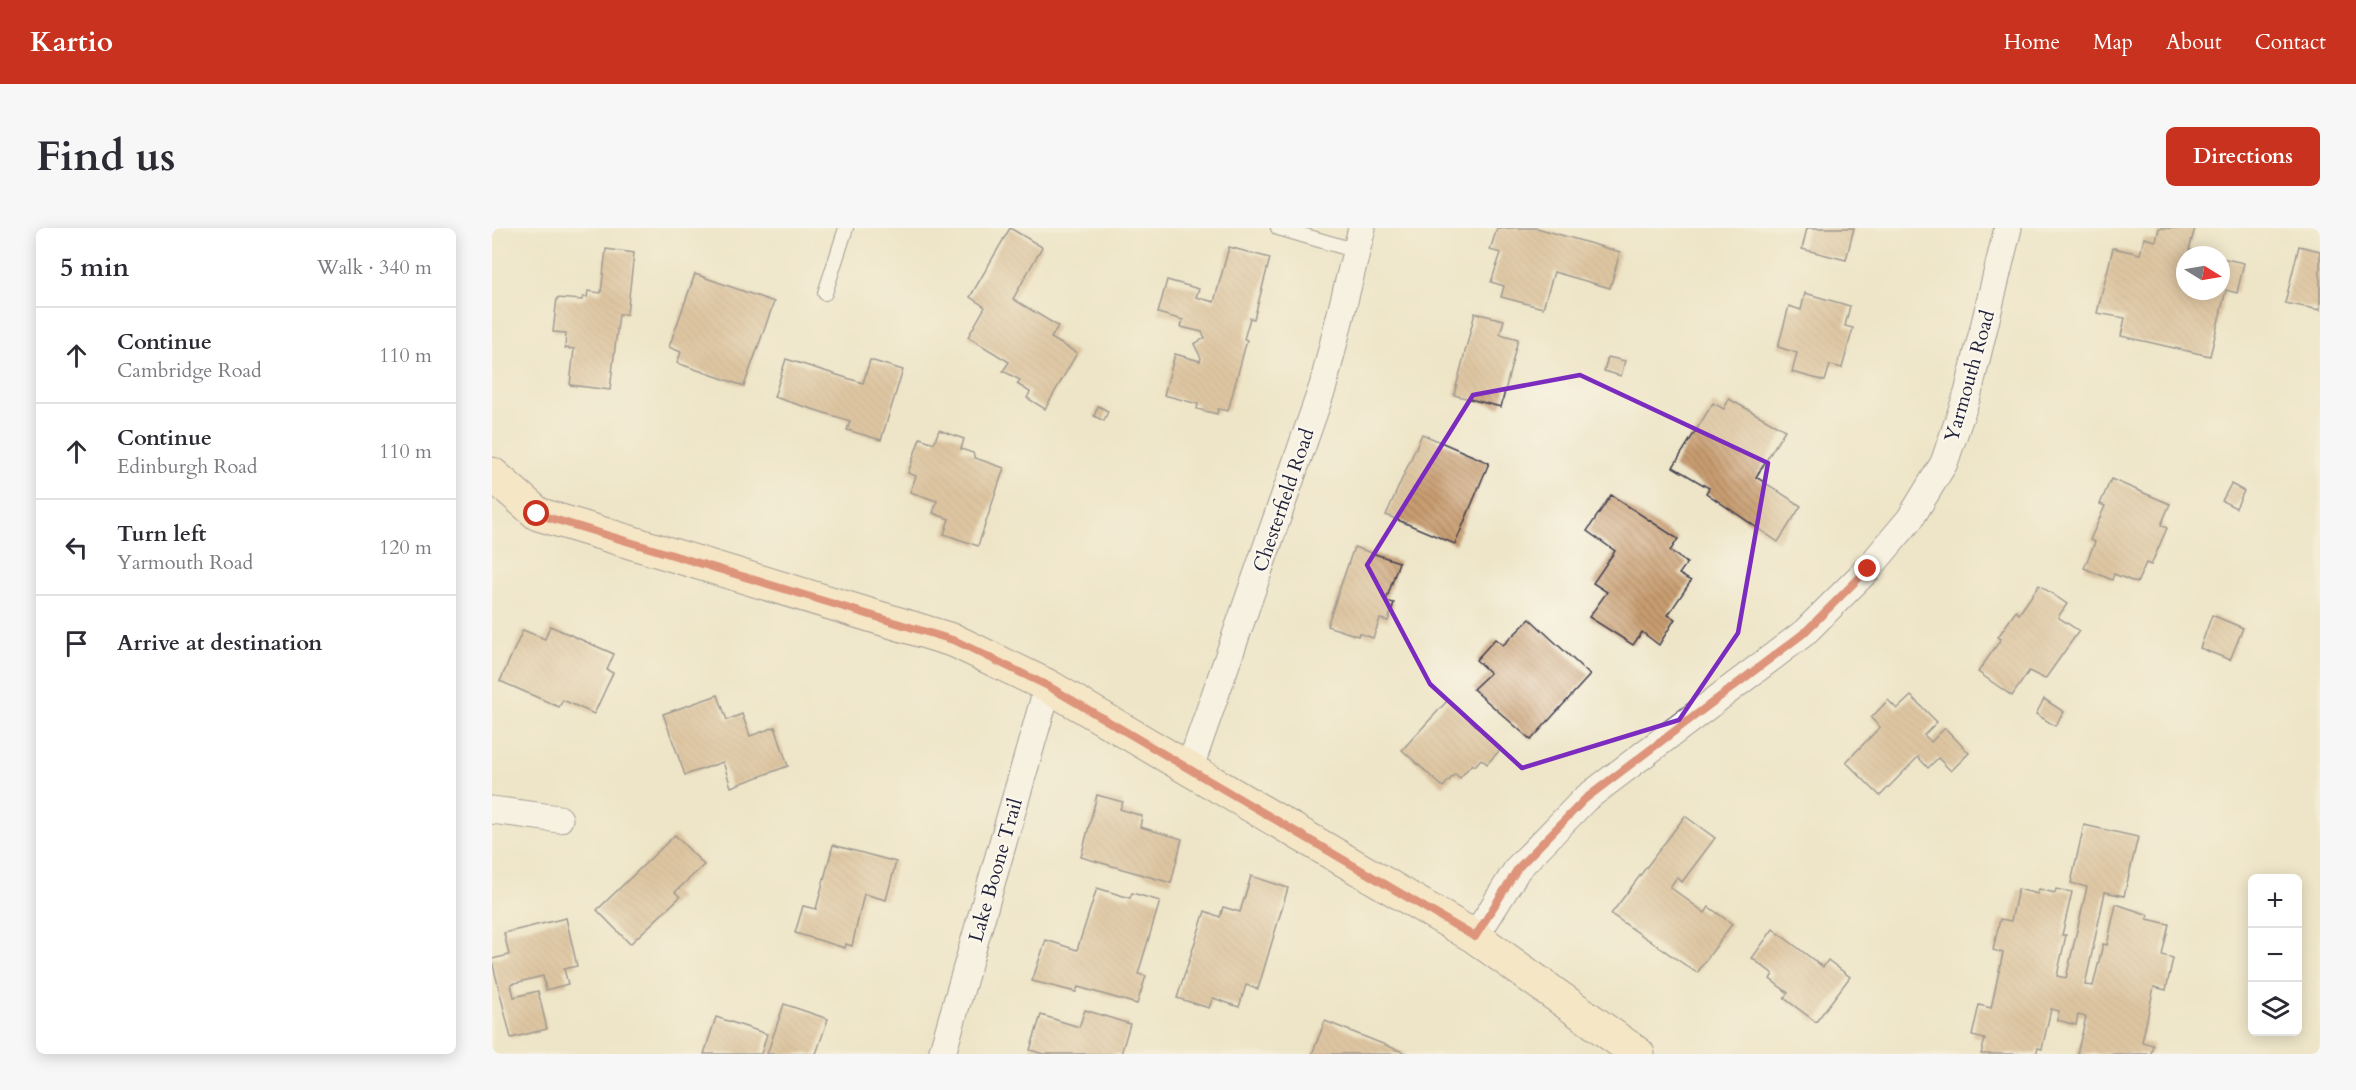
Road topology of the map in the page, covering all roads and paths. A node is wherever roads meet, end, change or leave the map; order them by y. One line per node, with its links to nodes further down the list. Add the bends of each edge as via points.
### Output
1 (846, 228): 5 (lane)
2 (1278, 228): 4 (lane)
3 (2008, 228): 11 (street, Yarmouth Road, via 1968,393 1944,463 1910,519 1868,569 1804,633 1585,799 1518,868)
4 (1360, 239): 8 (street, Chesterfield Road, via 1323,386)
5 (825, 293)
6 (492, 474): 7 (street, via 537,514 956,641)
7 (1048, 686): 8 (street); 12 (street, Lake Boone Trail)
8 (1190, 767): 11 (street)
9 (492, 810): 10 (street)
10 (559, 819)
11 (1475, 937): 13 (street)
12 (942, 1054)
13 (1638, 1054)

